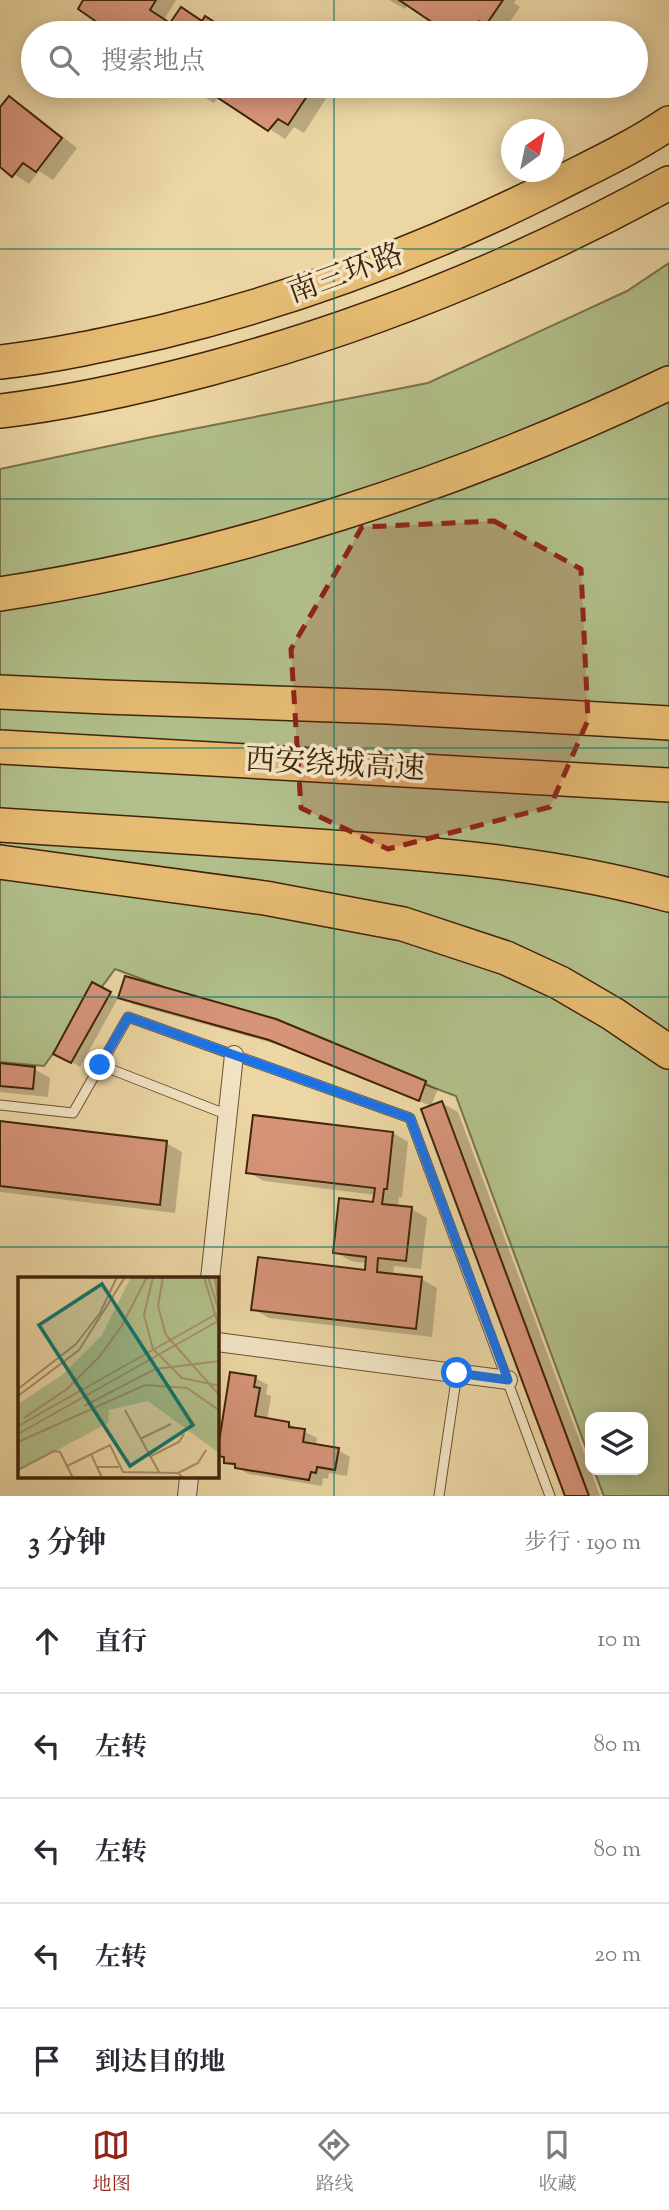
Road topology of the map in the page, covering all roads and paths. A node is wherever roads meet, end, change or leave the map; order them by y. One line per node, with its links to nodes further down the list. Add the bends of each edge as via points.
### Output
1 (669, 123): 3 (highway, 南三环路, via 574,176 435,242 288,298 110,344)
2 (669, 183): 5 (highway, 南三环路, via 452,288 366,321 182,376)
3 (0, 362)
4 (669, 383): 6 (highway, via 518,450 407,491 195,554)
5 (0, 411)
6 (0, 594)
7 (0, 691): 8 (highway, 西安绕城高速)
8 (669, 723)
9 (0, 747): 10 (highway, 西安绕城高速)
10 (669, 785)
11 (0, 825): 13 (highway, via 447,856 607,880)
12 (0, 862): 14 (highway, via 265,898 403,924 506,958 560,983)
13 (669, 895)
14 (669, 1052)
15 (234, 1055): 16 (lane, via 128,1017); 18 (street); 22 (lane, via 410,1118)
16 (100, 1065): 17 (lane, via 73,1113); 18 (lane)
17 (0, 1105)
18 (228, 1115): 19 (street)
19 (211, 1277)
20 (219, 1342): 21 (street)
21 (457, 1373): 22 (street); 25 (lane)
22 (508, 1380): 26 (lane)
23 (189, 1478): 24 (street)
24 (187, 1496)
25 (439, 1496)
26 (550, 1496)

